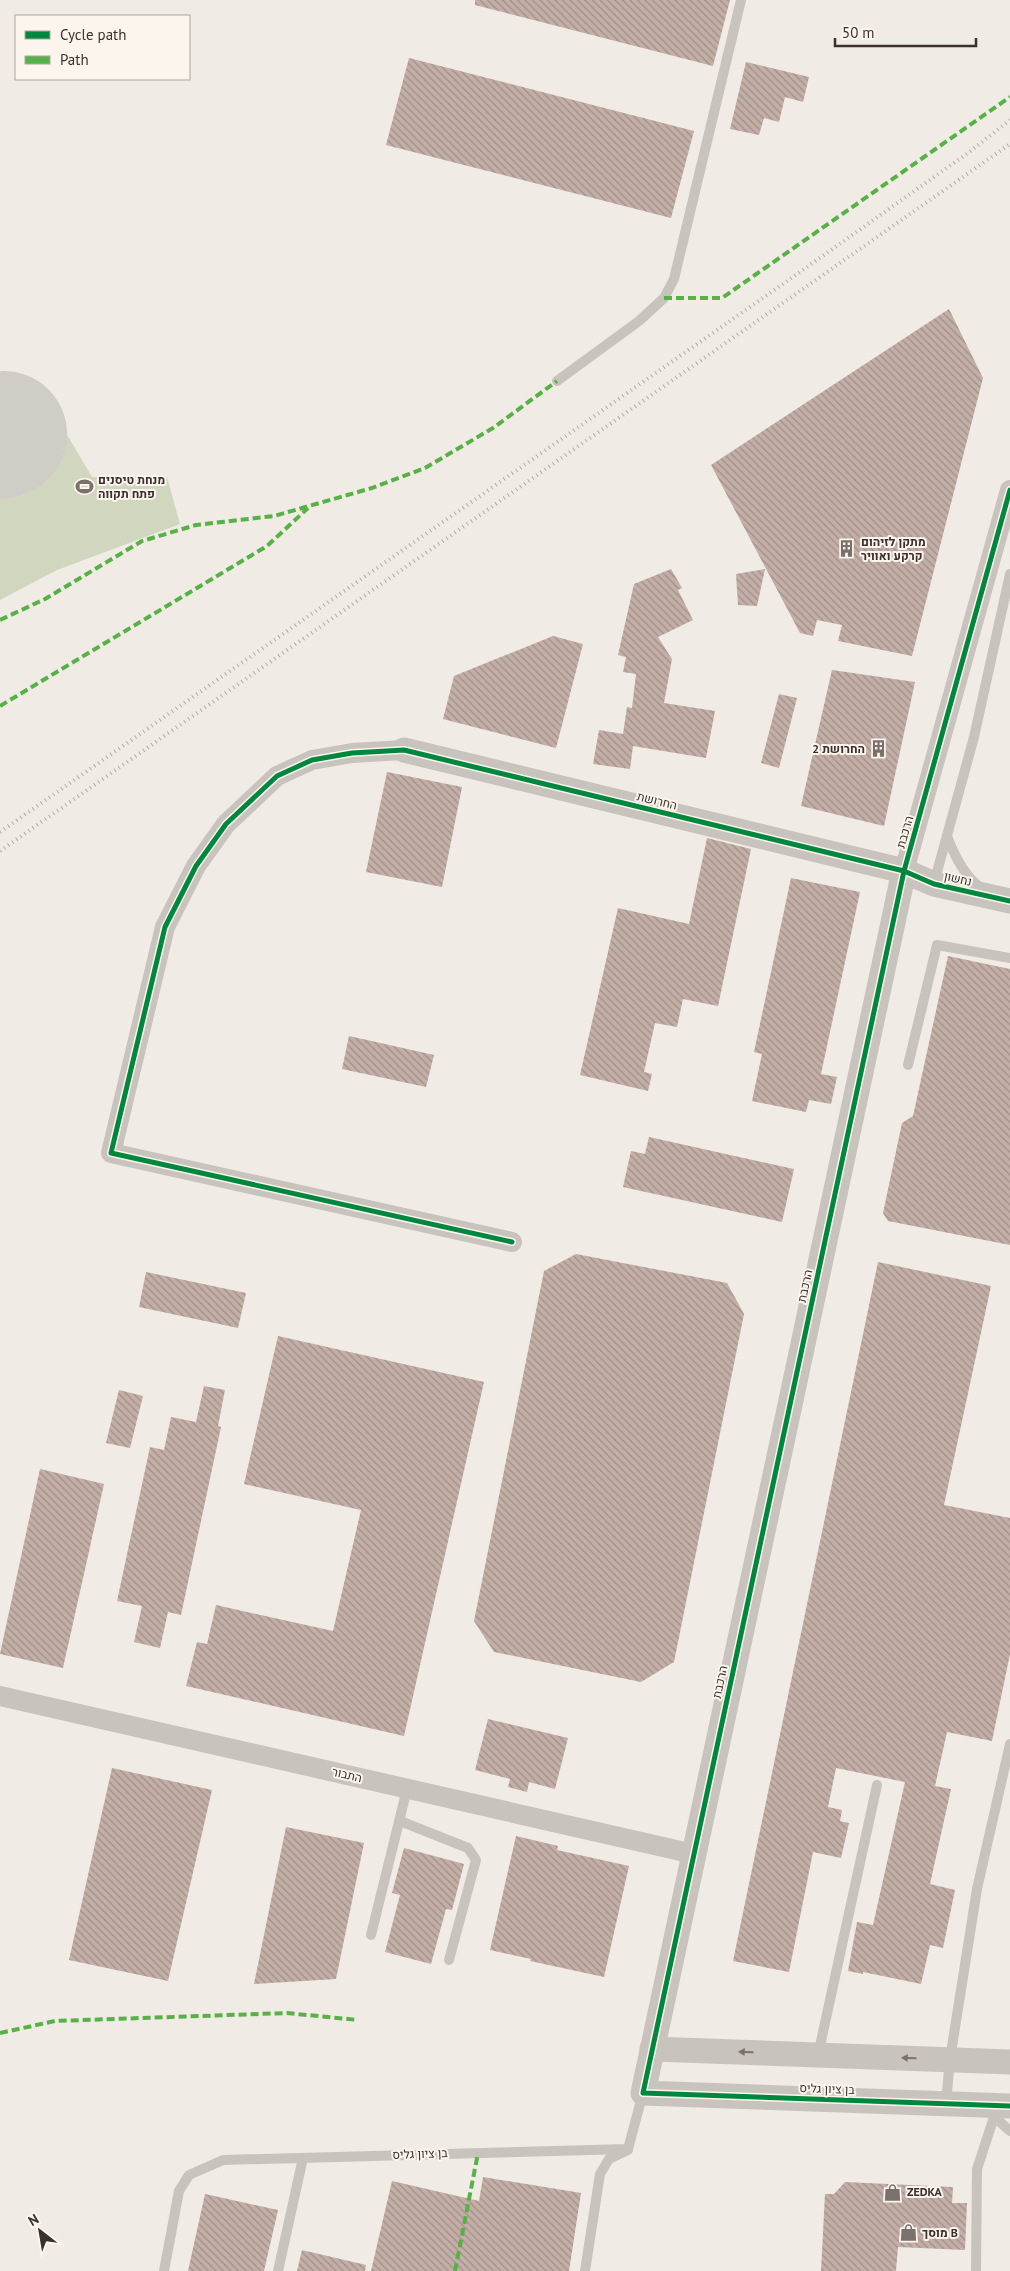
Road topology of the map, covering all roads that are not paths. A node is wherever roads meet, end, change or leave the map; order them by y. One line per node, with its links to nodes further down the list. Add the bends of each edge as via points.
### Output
1 (741, 0): 2 (lane, via 674,279 664,298 639,321)
2 (557, 381)
3 (1010, 490): 7 (street, הרכבת)
4 (1010, 574): 6 (lane, via 974,737)
5 (404, 750): 7 (street, החרושת); 12 (street, via 352,753 312,760 277,776 226,824 196,866 165,927 111,1153)
6 (947, 836): 8 (lane); 9 (lane, via 973,883)
7 (904, 871): 8 (street, נחשון); 18 (street, הרכבת)
8 (934, 884): 9 (street, נחשון)
9 (1001, 899)
10 (1010, 958): 11 (lane, via 937,945)
11 (908, 1065)
12 (512, 1242)
13 (0, 1696): 16 (street, התבור)
14 (1010, 1744): 23 (lane, via 977,1889)
15 (877, 1785): 22 (lane)
16 (407, 1789): 17 (lane); 18 (street, התבור)
17 (400, 1821): 19 (lane); 20 (lane, via 468,1848 476,1860)
18 (694, 1854): 21 (street, הרכבת)
19 (371, 1935)
20 (448, 1960)
21 (652, 2049): 22 (street, one-way to 21); 25 (street, הרכבת)
22 (818, 2055): 23 (street, one-way to 22)
23 (950, 2060): 24 (street); 26 (lane)
24 (1010, 2062)
25 (643, 2093): 26 (street, בן ציון גליס); 29 (lane)
26 (946, 2103): 27 (street, בן ציון גליס)
27 (995, 2109): 28 (lane); 34 (lane, via 977,2168)
28 (1010, 2132)
29 (628, 2149): 30 (lane, בן ציון גליס); 33 (lane, via 609,2159 600,2174)
30 (303, 2158): 31 (lane, בן ציון גליס, via 223,2160 189,2175 179,2191); 32 (lane)
31 (164, 2271)
32 (278, 2271)
33 (585, 2271)
34 (976, 2271)

